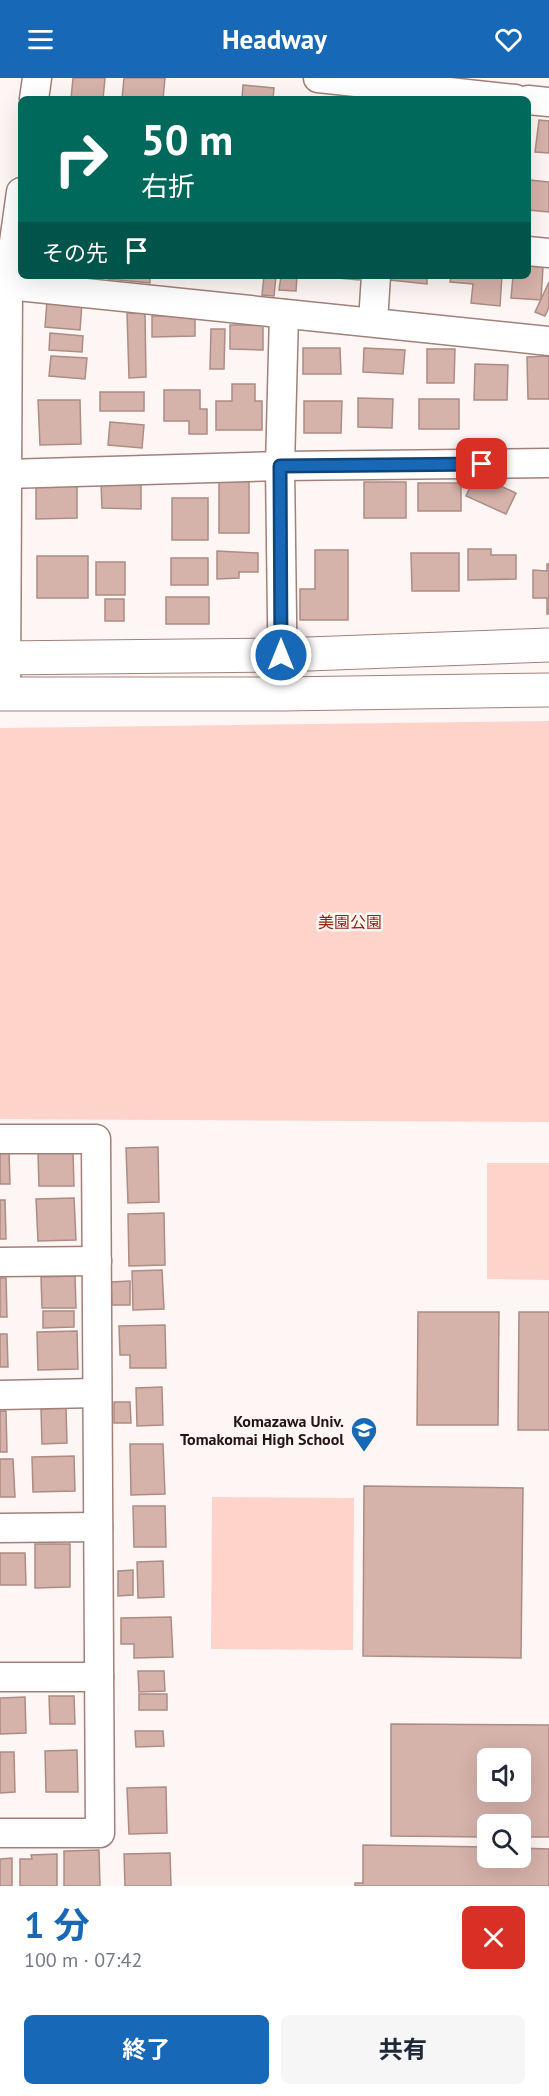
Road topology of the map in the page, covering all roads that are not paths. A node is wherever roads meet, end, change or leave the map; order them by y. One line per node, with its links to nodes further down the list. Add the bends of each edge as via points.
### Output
1 (37, 78): 4 (street)
2 (318, 78): 3 (street)
3 (400, 88): 5 (street)
4 (34, 96)
5 (484, 96)
6 (531, 100): 7 (street)
7 (549, 102)
8 (18, 214): 12 (street)
9 (531, 251): 10 (street)
10 (549, 253)
11 (376, 279): 14 (street)
12 (8, 285): 13 (street); 18 (street)
13 (284, 314): 14 (street); 17 (street)
14 (373, 321): 15 (street)
15 (549, 341)
16 (549, 463): 17 (street)
17 (280, 466): 18 (street); 20 (street)
18 (6, 474): 21 (street)
19 (549, 645): 20 (street)
20 (281, 655): 21 (street); 24 (street)
21 (2, 658): 23 (street)
22 (549, 690): 24 (street)
23 (3, 694): 24 (street)
24 (283, 694)
25 (0, 1139): 26 (street, via 96,1139)
26 (96, 1261): 27 (street); 28 (street)
27 (0, 1262)
28 (97, 1394): 29 (street); 30 (street)
29 (0, 1395)
30 (98, 1527): 31 (street); 33 (street)
31 (0, 1528)
32 (0, 1677): 33 (street)
33 (99, 1677): 34 (street, via 99,1833)
34 (0, 1833)

